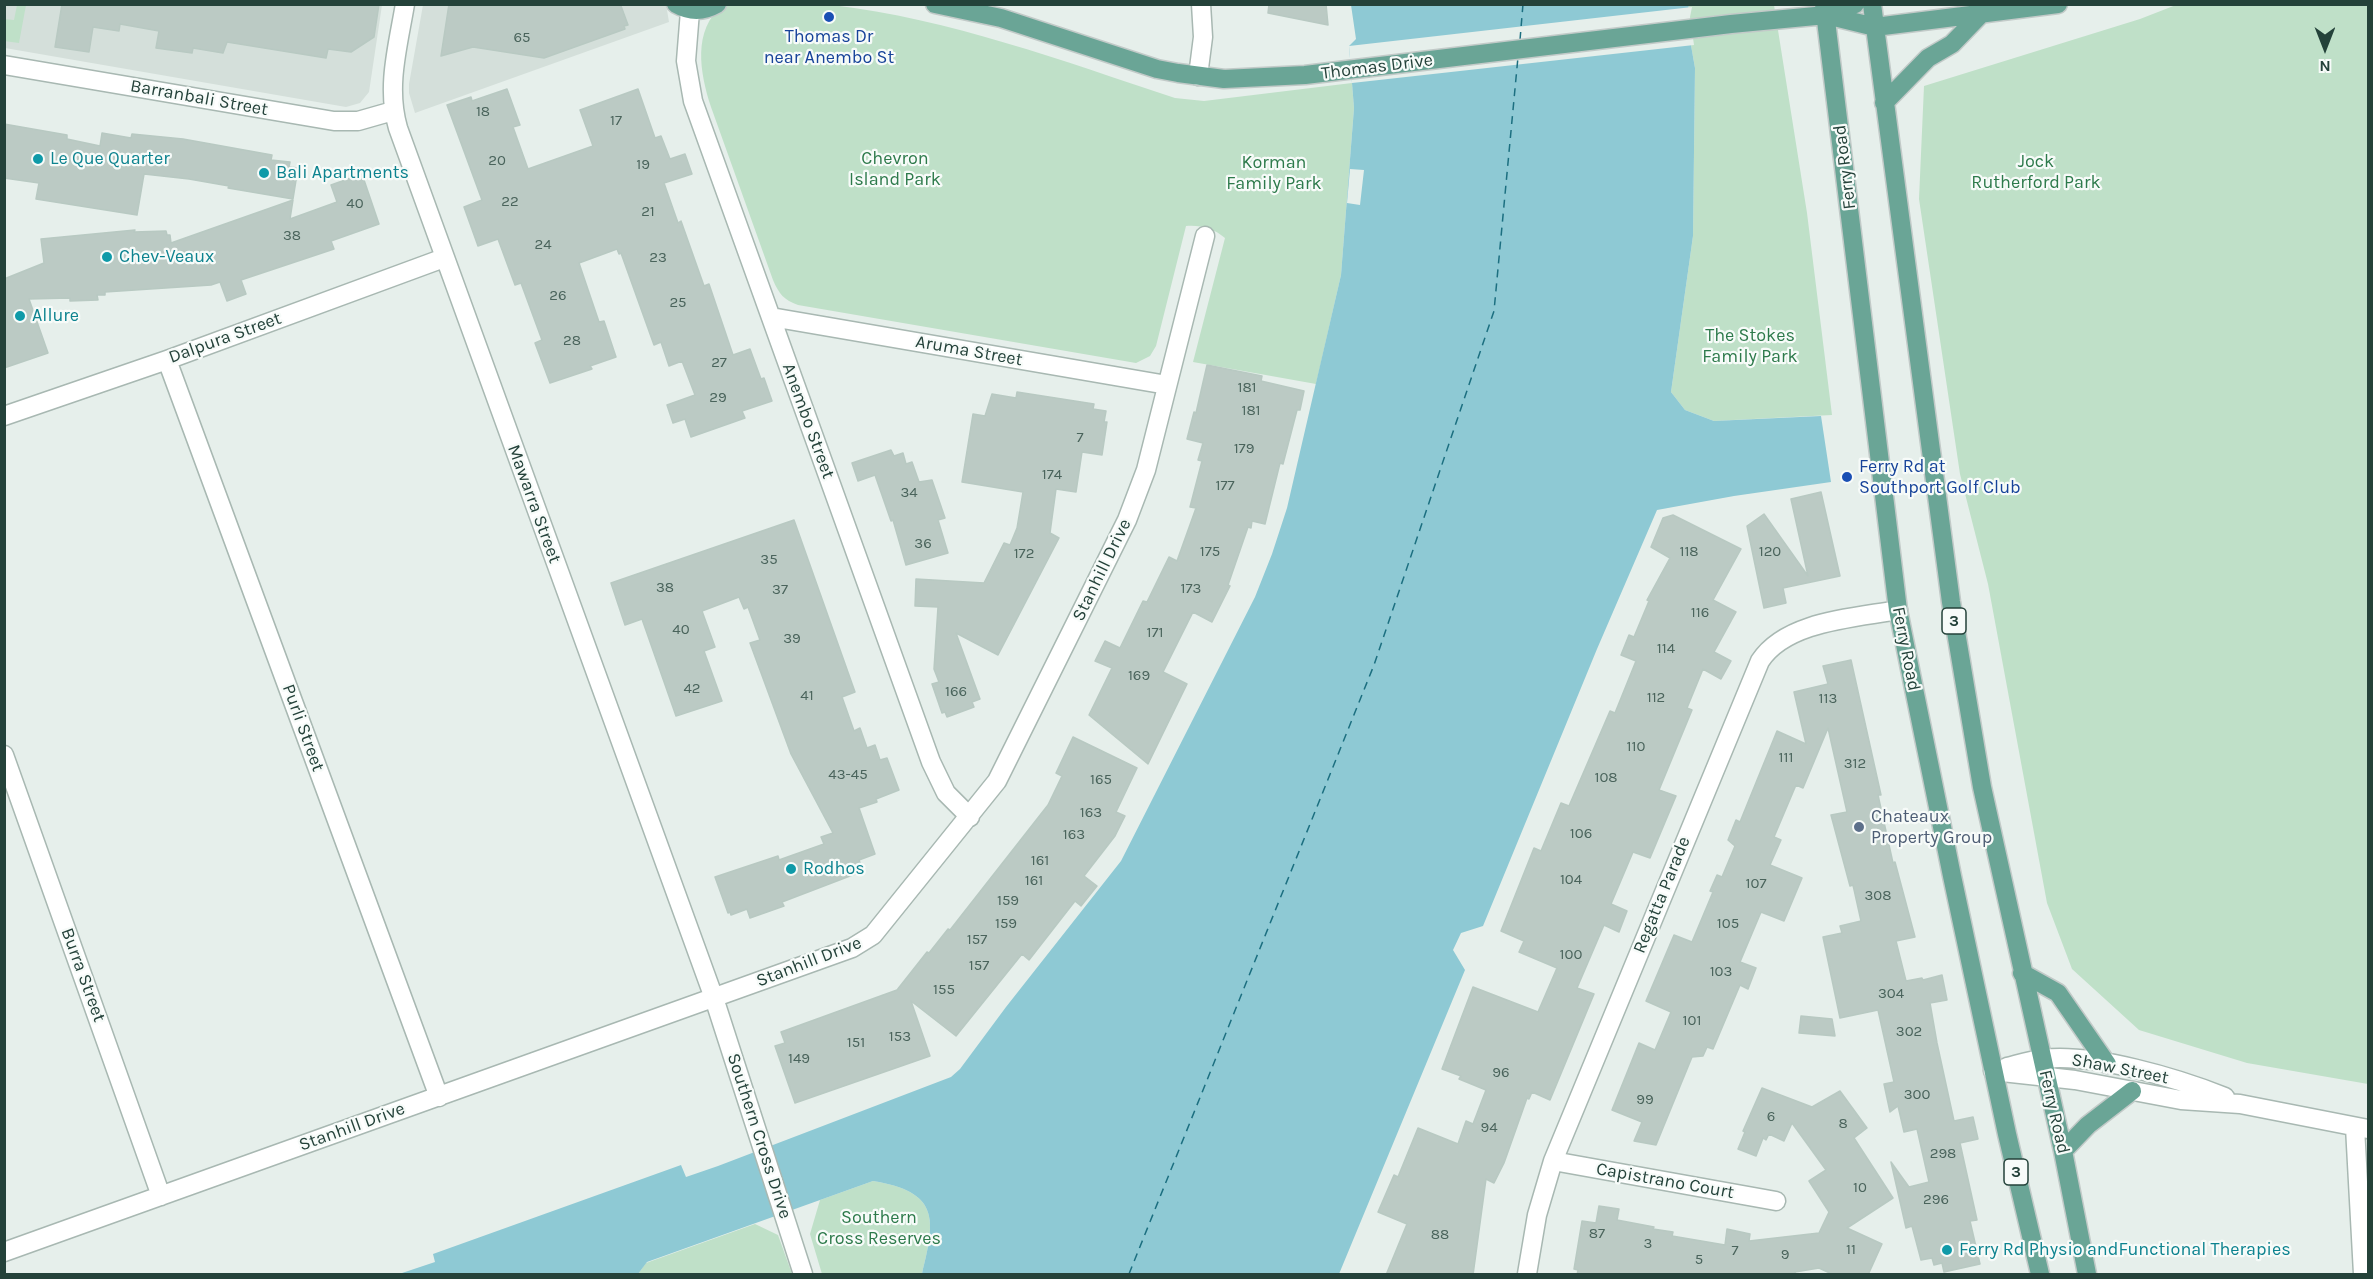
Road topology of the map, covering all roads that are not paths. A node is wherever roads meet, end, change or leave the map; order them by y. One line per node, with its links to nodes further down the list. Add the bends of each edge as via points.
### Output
1 (405, 4): 15 (street, Mawarra Street, via 393,83)
2 (717, 4): 8 (main road, via 703,11)
3 (935, 4): 13 (main road, Thomas Drive, via 1001,18 1157,69)
4 (1202, 4): 13 (street)
5 (1856, 4): 9 (main road)
6 (1872, 4): 11 (main road, 3)
7 (2058, 4): 10 (main road)
8 (683, 8): 18 (street, Anembo Street, via 688,84)
9 (1825, 10): 11 (main road); 13 (main road, Thomas Drive, via 1343,71 1224,79); 22 (main road, Ferry Road / 3)
10 (1980, 14): 11 (main road); 14 (main road, via 1952,44 1928,58)
11 (1875, 27): 14 (main road, Ferry Road / 3)
12 (4, 65): 15 (street, Barranbali Street, via 334,121 367,119)
13 (1198, 76)
14 (1884, 103): 25 (main road, Ferry Road / 3, via 1950,602 1982,787)
15 (393, 111): 17 (street, Mawarra Street)
16 (1206, 236): 20 (street, Stanhill Drive)
17 (444, 258): 19 (street, Dalpura Street); 26 (street, Mawarra Street)
18 (771, 317): 20 (street, Aruma Street); 24 (street, Anembo Street, via 933,768 946,793)
19 (167, 360): 21 (street, Dalpura Street); 31 (street, Purli Street)
20 (1167, 385): 24 (street, Stanhill Drive, via 1146,470 1127,520 1002,772)
21 (4, 416)
22 (1898, 610): 29 (main road, Ferry Road / 3); 35 (street, Regatta Parade, via 1801,630 1777,642 1760,661)
23 (4, 755): 36 (street, Burra Street)
24 (970, 816): 26 (street, Stanhill Drive, via 867,940)
25 (2022, 973): 27 (main road, via 2058,993); 28 (main road, Ferry Road / 3)
26 (714, 998): 31 (street, Stanhill Drive); 39 (street, Southern Cross Drive)
27 (2107, 1064): 28 (street, Shaw Street, via 2070,1058); 32 (street, Shaw Street, via 2184,1081)
28 (2043, 1067): 29 (street, Shaw Street); 30 (street, Shaw Street); 34 (main road, Ferry Road / 3)
29 (1993, 1071): 41 (main road, Ferry Road / 3)
30 (2132, 1091): 32 (street, Shaw Street, via 2181,1100); 34 (main road, via 2088,1125)
31 (439, 1096): 36 (street, Stanhill Drive)
32 (2240, 1104): 33 (street, Shaw Street)
33 (2362, 1128): 43 (street)
34 (2063, 1152): 42 (main road, Ferry Road / 3)
35 (1553, 1161): 37 (street, Capistrano Court); 40 (street, Regatta Parade, via 1537,1215)
36 (162, 1196): 38 (street, Stanhill Drive)
37 (1776, 1201)
38 (4, 1252)
39 (803, 1275)
40 (1527, 1275)
41 (2040, 1275)
42 (2087, 1275)
43 (2363, 1275)

